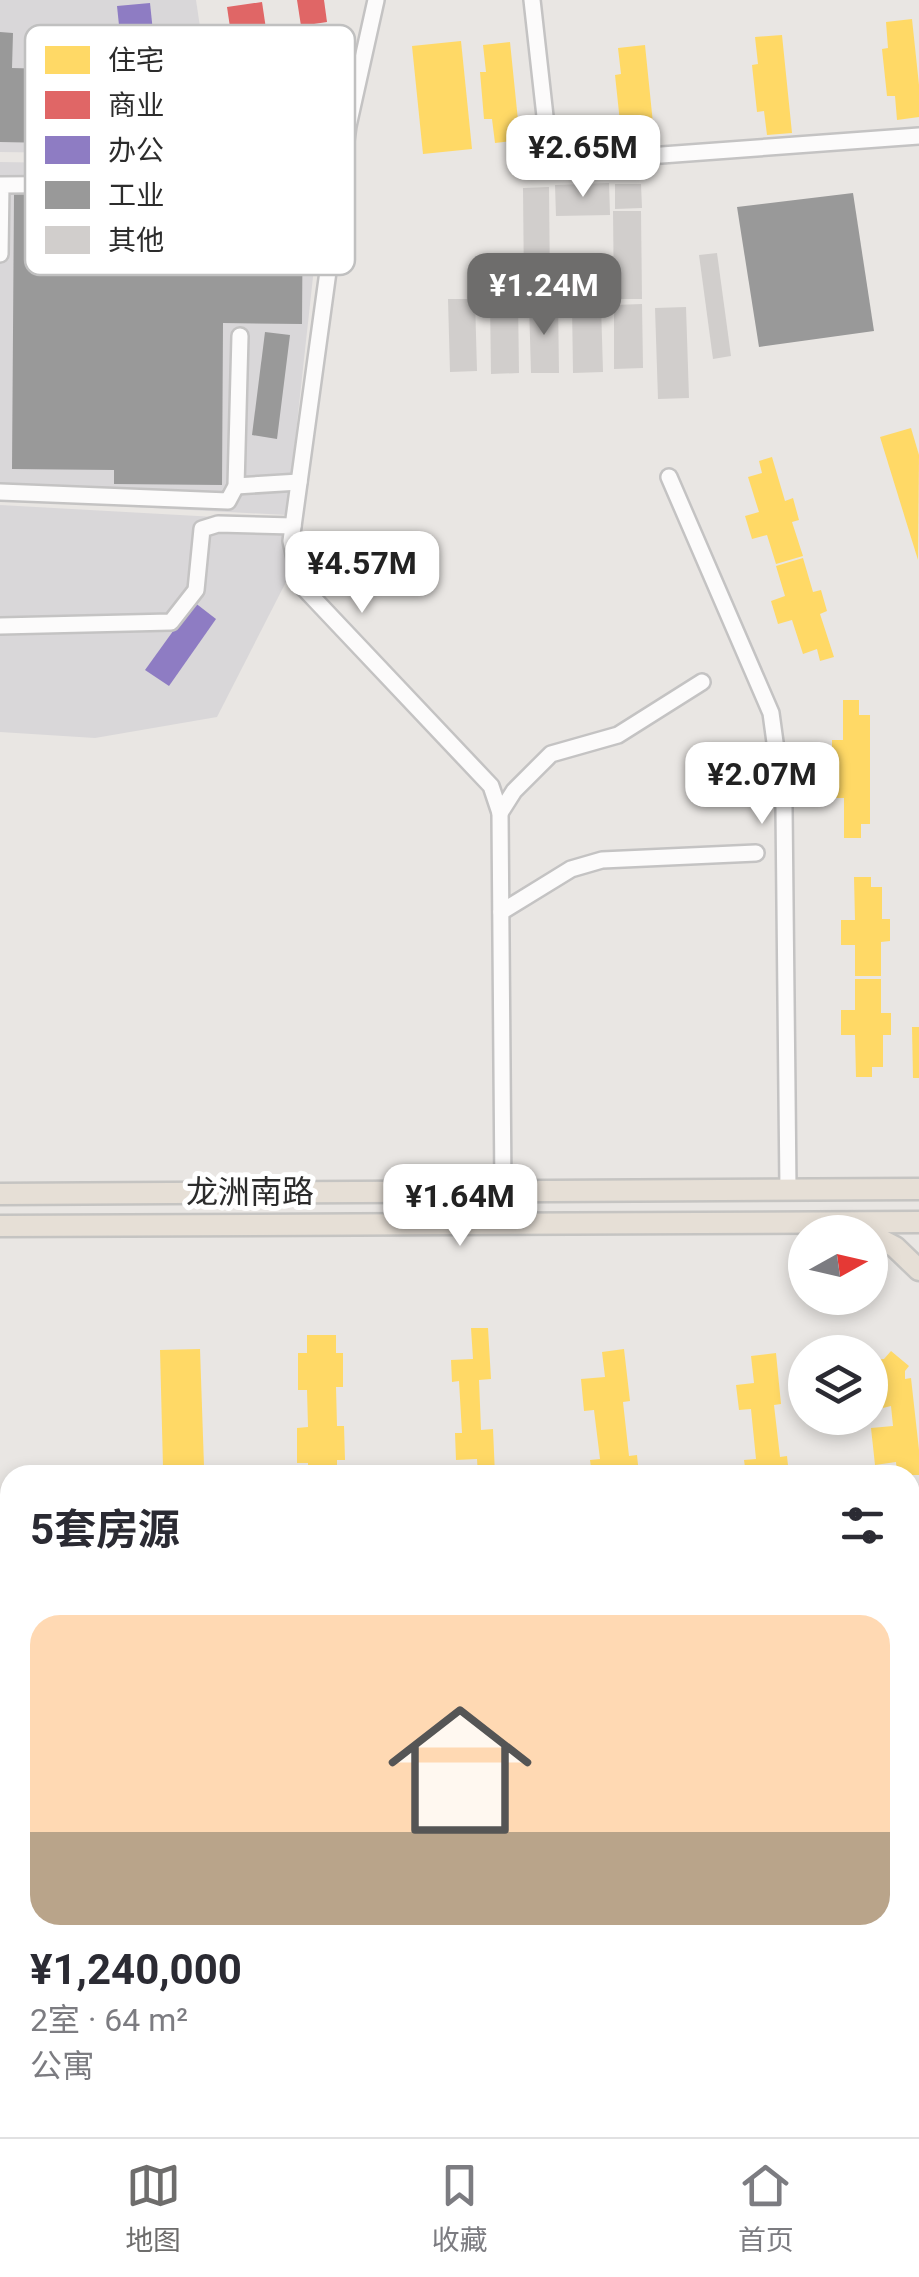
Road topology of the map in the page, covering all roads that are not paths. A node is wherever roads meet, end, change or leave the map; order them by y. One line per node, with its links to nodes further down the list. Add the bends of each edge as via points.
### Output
1 (376, 0): 3 (street)
2 (532, 0): 4 (street, via 548,143 560,158)
3 (355, 94)
4 (919, 136)
5 (25, 185): 6 (street, via 1,185)
6 (0, 254)
7 (327, 275): 10 (street)
8 (240, 336): 11 (street)
9 (669, 477): 20 (street, via 770,712 784,808)
10 (298, 482): 11 (street); 13 (street)
11 (236, 486): 12 (street, via 228,501)
12 (0, 492)
13 (293, 526): 14 (street, via 202,529 196,590 171,622); 16 (street, via 301,585 491,786)
14 (0, 626)
15 (702, 682): 16 (street, via 618,735 550,754)
16 (500, 813): 18 (street)
17 (756, 853): 18 (street, via 602,860 571,870)
18 (501, 912): 21 (street)
19 (919, 1189): 20 (main road, 龙洲南路)
20 (788, 1190): 21 (main road, 龙洲南路)
21 (503, 1191): 22 (main road, 龙洲南路)
22 (0, 1194)
23 (919, 1222): 25 (main road, 龙洲南路)
24 (0, 1226): 26 (main road, 龙洲南路)
25 (888, 1226)
26 (788, 1230)
27 (888, 1243): 28 (main road)
28 (919, 1270)

